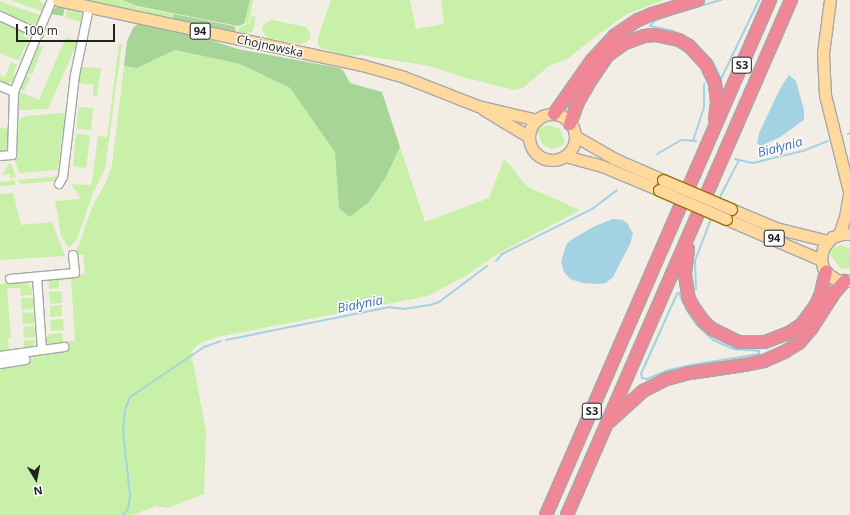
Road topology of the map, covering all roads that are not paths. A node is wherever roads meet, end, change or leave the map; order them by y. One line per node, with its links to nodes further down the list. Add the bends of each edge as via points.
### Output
1 (52, 0): 9 (street)
2 (58, 0): 7 (main road, Chojnowska / 94)
3 (698, 0): 13 (highway, via 652,14 614,36 592,60)
4 (770, 0): 16 (highway, S3)
5 (791, 0): 25 (highway, S3)
6 (830, 0): 23 (main road, via 823,53 825,95)
7 (89, 8): 12 (main road, Chojnowska / 94, via 362,65 419,82); 21 (street, via 75,75 63,178)
8 (0, 16): 9 (street)
9 (39, 34): 11 (street)
10 (0, 86): 11 (street)
11 (14, 92): 19 (street, via 12,155)
12 (478, 106): 14 (main road, Chojnowska / 94); 18 (main road, Chojnowska / 94)
13 (554, 114): 14 (main road); 15 (main road, via 563,117)
14 (537, 120): 18 (main road, via 530,129)
15 (570, 124): 16 (highway, via 585,90 607,56 625,43 655,35 679,40 690,47 706,64 715,83 717,103); 17 (main road)
16 (714, 129): 41 (highway, S3)
17 (574, 136): 20 (main road, via 572,147); 22 (main road, 94)
18 (529, 137): 20 (main road, 94, via 531,148 540,157 554,160)
19 (0, 156)
20 (565, 156): 22 (main road, 94)
21 (59, 184)
22 (661, 185): 24 (main road, 94, bridge)
23 (850, 194): 27 (main road)
24 (728, 214): 28 (main road, 94); 30 (main road, 94)
25 (692, 227): 31 (highway, via 685,275 689,299 704,322 720,334 734,340 765,342 789,333 802,324 821,293); 40 (highway, S3)
26 (850, 234): 27 (main road)
27 (838, 235): 28 (main road)
28 (828, 241): 30 (main road, via 823,248)
29 (73, 255): 32 (street, via 75,273)
30 (821, 260): 31 (main road)
31 (826, 272): 34 (main road, via 833,278)
32 (37, 277): 33 (street); 36 (street)
33 (10, 279)
34 (847, 281): 40 (highway, via 835,292 812,329 799,343 786,351 764,361 667,379 643,392)
35 (64, 347): 36 (street)
36 (42, 350): 37 (street)
37 (0, 356)
38 (26, 360): 39 (street)
39 (0, 364)
40 (606, 426): 42 (highway, S3)
41 (546, 515)
42 (567, 515)

